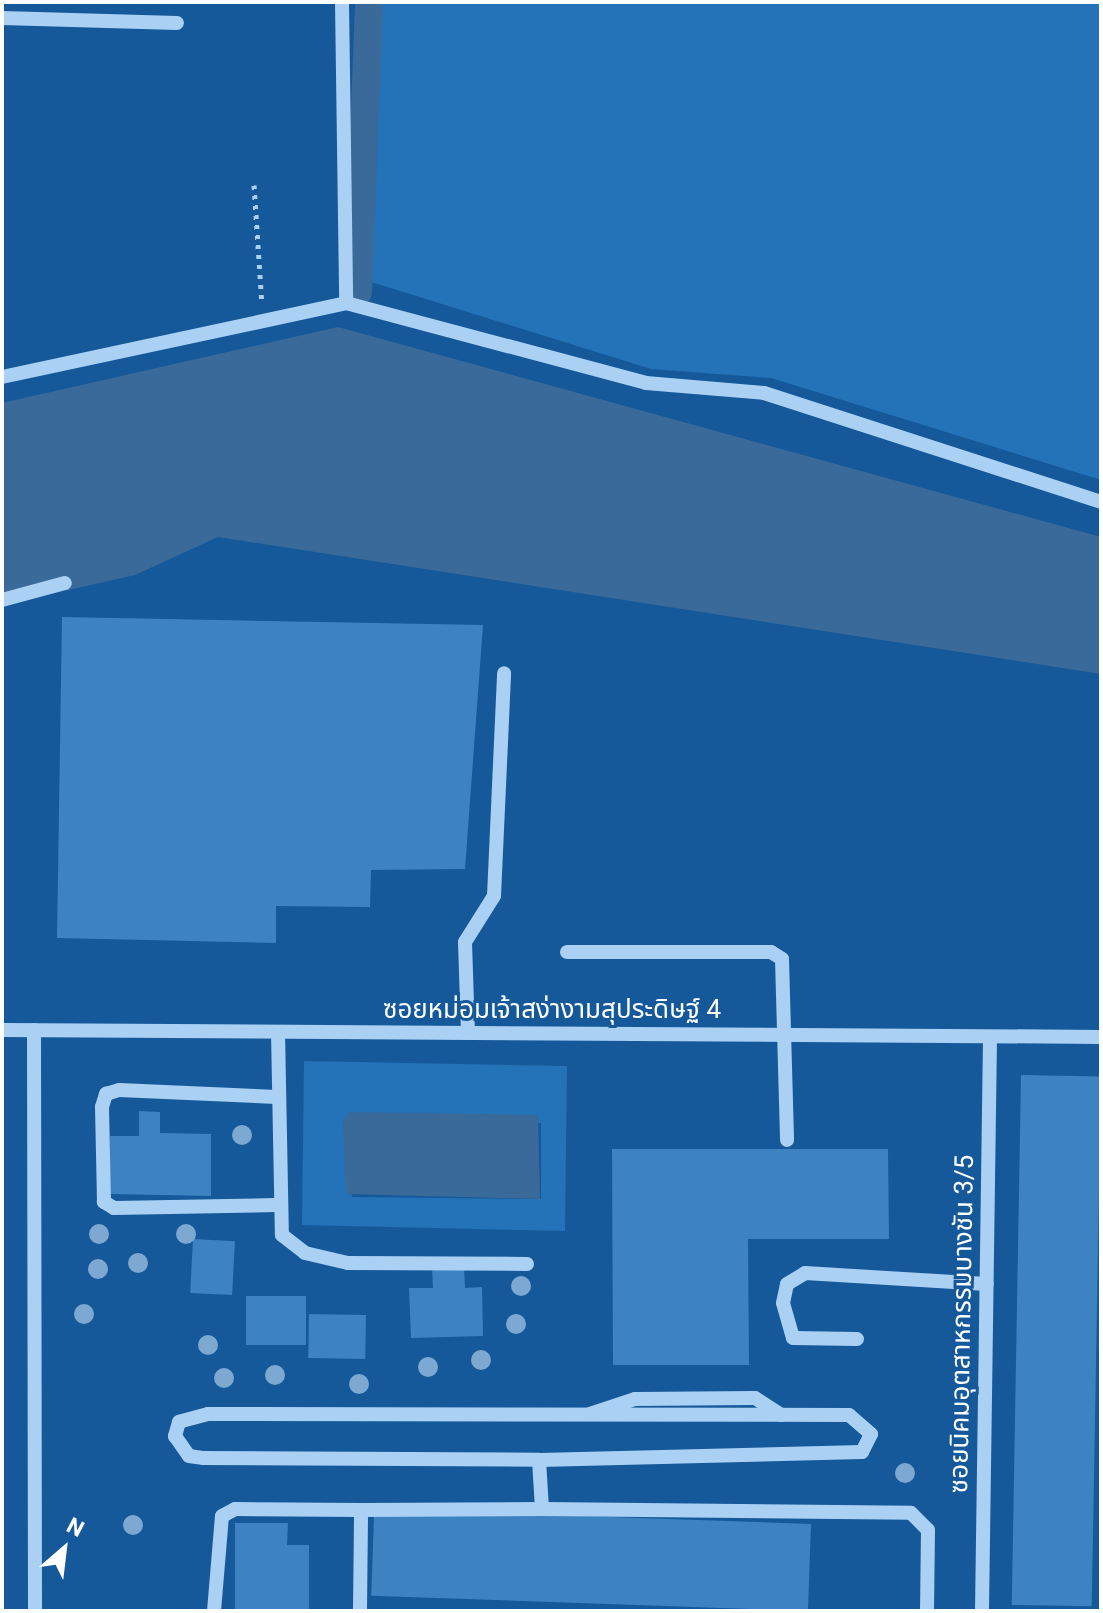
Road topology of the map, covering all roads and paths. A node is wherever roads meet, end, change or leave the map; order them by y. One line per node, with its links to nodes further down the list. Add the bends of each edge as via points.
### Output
1 (342, 2): 5 (street)
2 (2, 18): 3 (street)
3 (177, 23)
4 (254, 185): 6 (path)
5 (346, 303): 6 (street); 8 (street, via 646,383 764,393)
6 (263, 321): 7 (street)
7 (2, 377)
8 (1101, 502)
9 (65, 583): 10 (street)
10 (2, 600)
11 (504, 673): 16 (street, via 494,896 465,942)
12 (567, 952): 17 (street, via 771,952 787,968)
13 (2, 1030): 14 (street, ซอยหม่อมเจ้าสง่างามสุประดิษฐ์ 4)
14 (34, 1030): 15 (street, ซอยหม่อมเจ้าสง่างามสุประดิษฐ์ 4); 29 (street)
15 (278, 1032): 16 (street, ซอยหม่อมเจ้าสง่างามสุประดิษฐ์ 4); 20 (street)
16 (468, 1033): 17 (street, ซอยหม่อมเจ้าสง่างามสุประดิษฐ์ 4)
17 (789, 1036): 18 (street, ซอยหม่อมเจ้าสง่างามสุประดิษฐ์ 4); 21 (street)
18 (990, 1037): 19 (street, ซอยหม่อมเจ้าสง่างามสุประดิษฐ์ 4); 24 (street, ซอยนิคมอุตสาหกรรมบางชัน 3/5)
19 (1101, 1037)
20 (277, 1097): 22 (street); 22 (street, via 119,1090 106,1094 102,1107 104,1202 114,1208)
21 (787, 1140)
22 (276, 1205): 23 (street, via 282,1235 305,1253 348,1263)
23 (527, 1264)
24 (987, 1284): 25 (street, via 805,1273 787,1284 783,1303 793,1338); 33 (street, ซอยนิคมอุตสาหกรรมบางชัน 3/5)
25 (857, 1339)
26 (539, 1460): 26 (street, via 204,1458 189,1456 175,1436 179,1422 199,1415 590,1415 635,1399 740,1398 769,1401 781,1415 861,1418 870,1444 862,1452); 27 (street)
27 (542, 1509): 28 (street); 32 (street, via 911,1513 928,1530)
28 (361, 1510): 30 (street, via 235,1509 222,1516); 31 (street)
29 (35, 1611)
30 (214, 1611)
31 (360, 1611)
32 (927, 1611)
33 (982, 1611)

